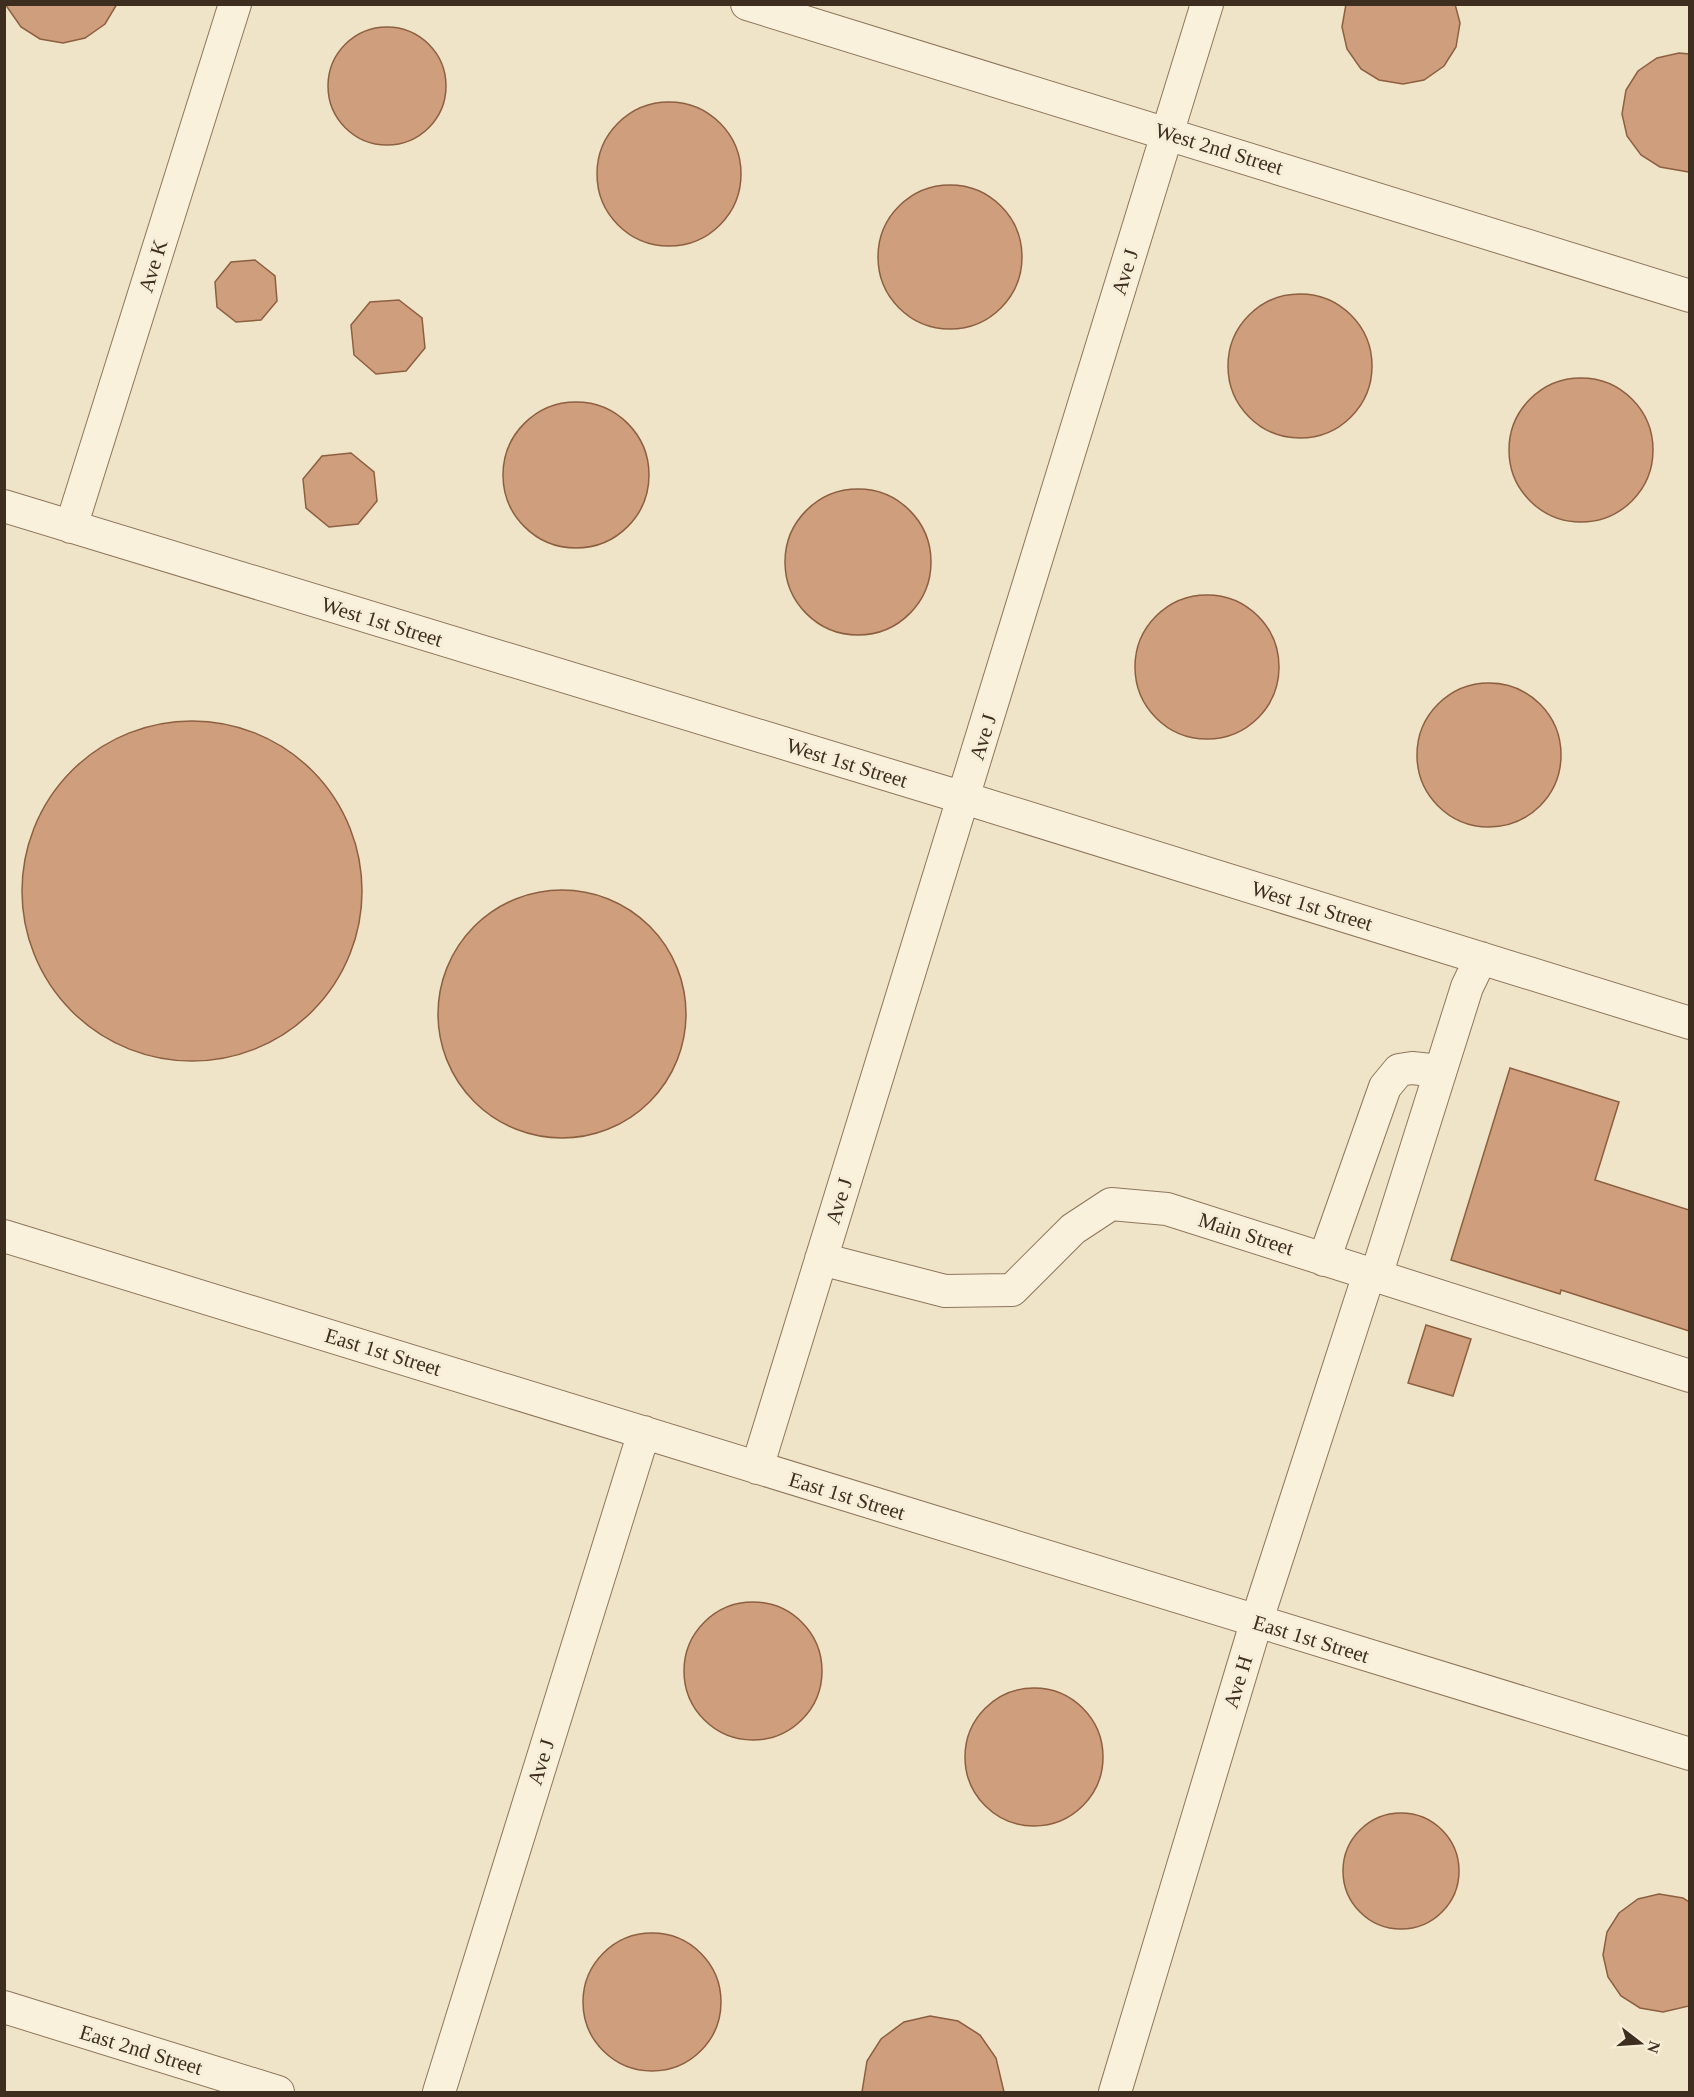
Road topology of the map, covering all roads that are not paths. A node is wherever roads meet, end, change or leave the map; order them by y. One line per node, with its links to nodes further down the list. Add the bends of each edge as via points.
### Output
1 (235, 4): 7 (street, Ave K)
2 (747, 4): 4 (street, West 2nd Street)
3 (1207, 4): 4 (street, Ave J)
4 (1167, 133): 5 (street, West 2nd Street); 8 (street, Ave J)
5 (1689, 296)
6 (4, 506): 7 (street, West 1st Street)
7 (71, 527): 8 (street, West 1st Street)
8 (964, 798): 9 (street, West 1st Street); 13 (street, Ave J)
9 (1481, 958): 10 (street, West 1st Street); 11 (street, Ave H, via 1467,987)
10 (1689, 1023)
11 (1440, 1071): 14 (street, via 1400,1070 1385,1087); 15 (street, Ave H)
12 (4, 1236): 17 (street, East 1st Street)
13 (821, 1258): 14 (street, Main Street, via 945,1291 1012,1290 1072,1229 1112,1204 1167,1209); 18 (street, Ave J)
14 (1324, 1260): 15 (street, Main Street)
15 (1372, 1275): 16 (street, Main Street); 19 (street, Ave H)
16 (1689, 1376)
17 (644, 1432): 18 (street, East 1st Street); 23 (street, Ave J)
18 (757, 1468): 19 (street, East 1st Street)
19 (1256, 1623): 20 (street, East 1st Street); 24 (street, Ave H)
20 (1689, 1754)
21 (4, 2007): 22 (street, East 2nd Street)
22 (278, 2092)
23 (439, 2092)
24 (1115, 2092)

